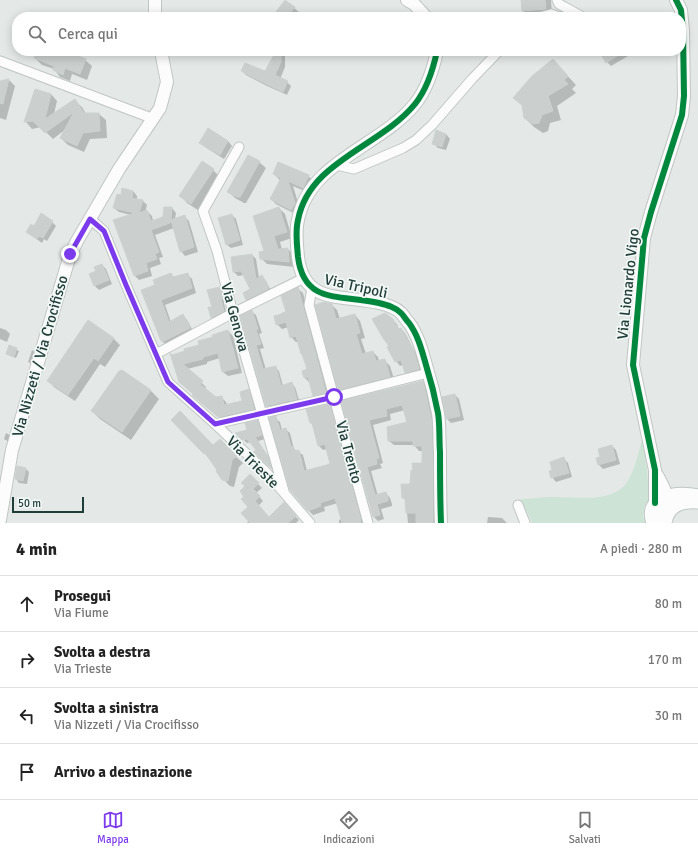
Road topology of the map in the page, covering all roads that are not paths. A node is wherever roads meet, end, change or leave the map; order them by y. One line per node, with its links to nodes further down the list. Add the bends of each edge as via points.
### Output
1 (155, 0): 5 (street)
2 (407, 0): 6 (street)
3 (558, 0): 7 (street, via 559,4)
4 (676, 0): 8 (street, Via Lionardo Vigo)
5 (155, 12)
6 (421, 12)
7 (574, 12)
8 (681, 12)
9 (162, 56): 14 (street, Via Nizzeti / Via Crocifisso, via 167,82 160,108)
10 (436, 56): 16 (street, Via Tripoli, via 427,85 415,104 394,124)
11 (494, 56): 16 (street, via 416,140 354,169)
12 (683, 56): 27 (street, Via Lionardo Vigo, via 682,115 644,238 633,365 655,470 666,493)
13 (0, 61): 14 (street)
14 (154, 119): 17 (street, Via Nizzeti / Via Crocifisso, via 119,169)
15 (239, 147): 19 (street, Via Genova, via 203,210)
16 (337, 165): 18 (street, Via Tripoli, via 312,187 297,221 299,262)
17 (90, 219): 20 (street, Via Trieste, via 104,231); 30 (street, Via Nizzeti / Via Crocifisso, via 70,254 12,450)
18 (308, 283): 19 (street); 21 (street, Via Tripoli, via 321,294 367,300 389,306 402,313 420,345); 22 (street, Via Trento, via 309,305)
19 (233, 313): 20 (street); 23 (street, Via Genova)
20 (156, 354): 24 (street, Via Trieste, via 168,382)
21 (428, 373): 22 (street); 33 (street, Via Tripoli, via 438,414)
22 (334, 397): 23 (street); 32 (street, Via Trento)
23 (262, 414): 24 (street); 25 (street, Via Genova)
24 (215, 424): 25 (street, Via Trieste, via 266,472)
25 (285, 494): 31 (street, Via Trieste)
26 (698, 496): 27 (main road, via 683,494)
27 (661, 500): 35 (main road, via 652,509); 36 (street, via 666,500 659,518)
28 (698, 502): 37 (main road, via 674,506 669,510)
29 (518, 505): 34 (street)
30 (0, 520)
31 (310, 523)
32 (368, 523)
33 (440, 523)
34 (525, 523)
35 (653, 523)
36 (660, 523)
37 (665, 523)

